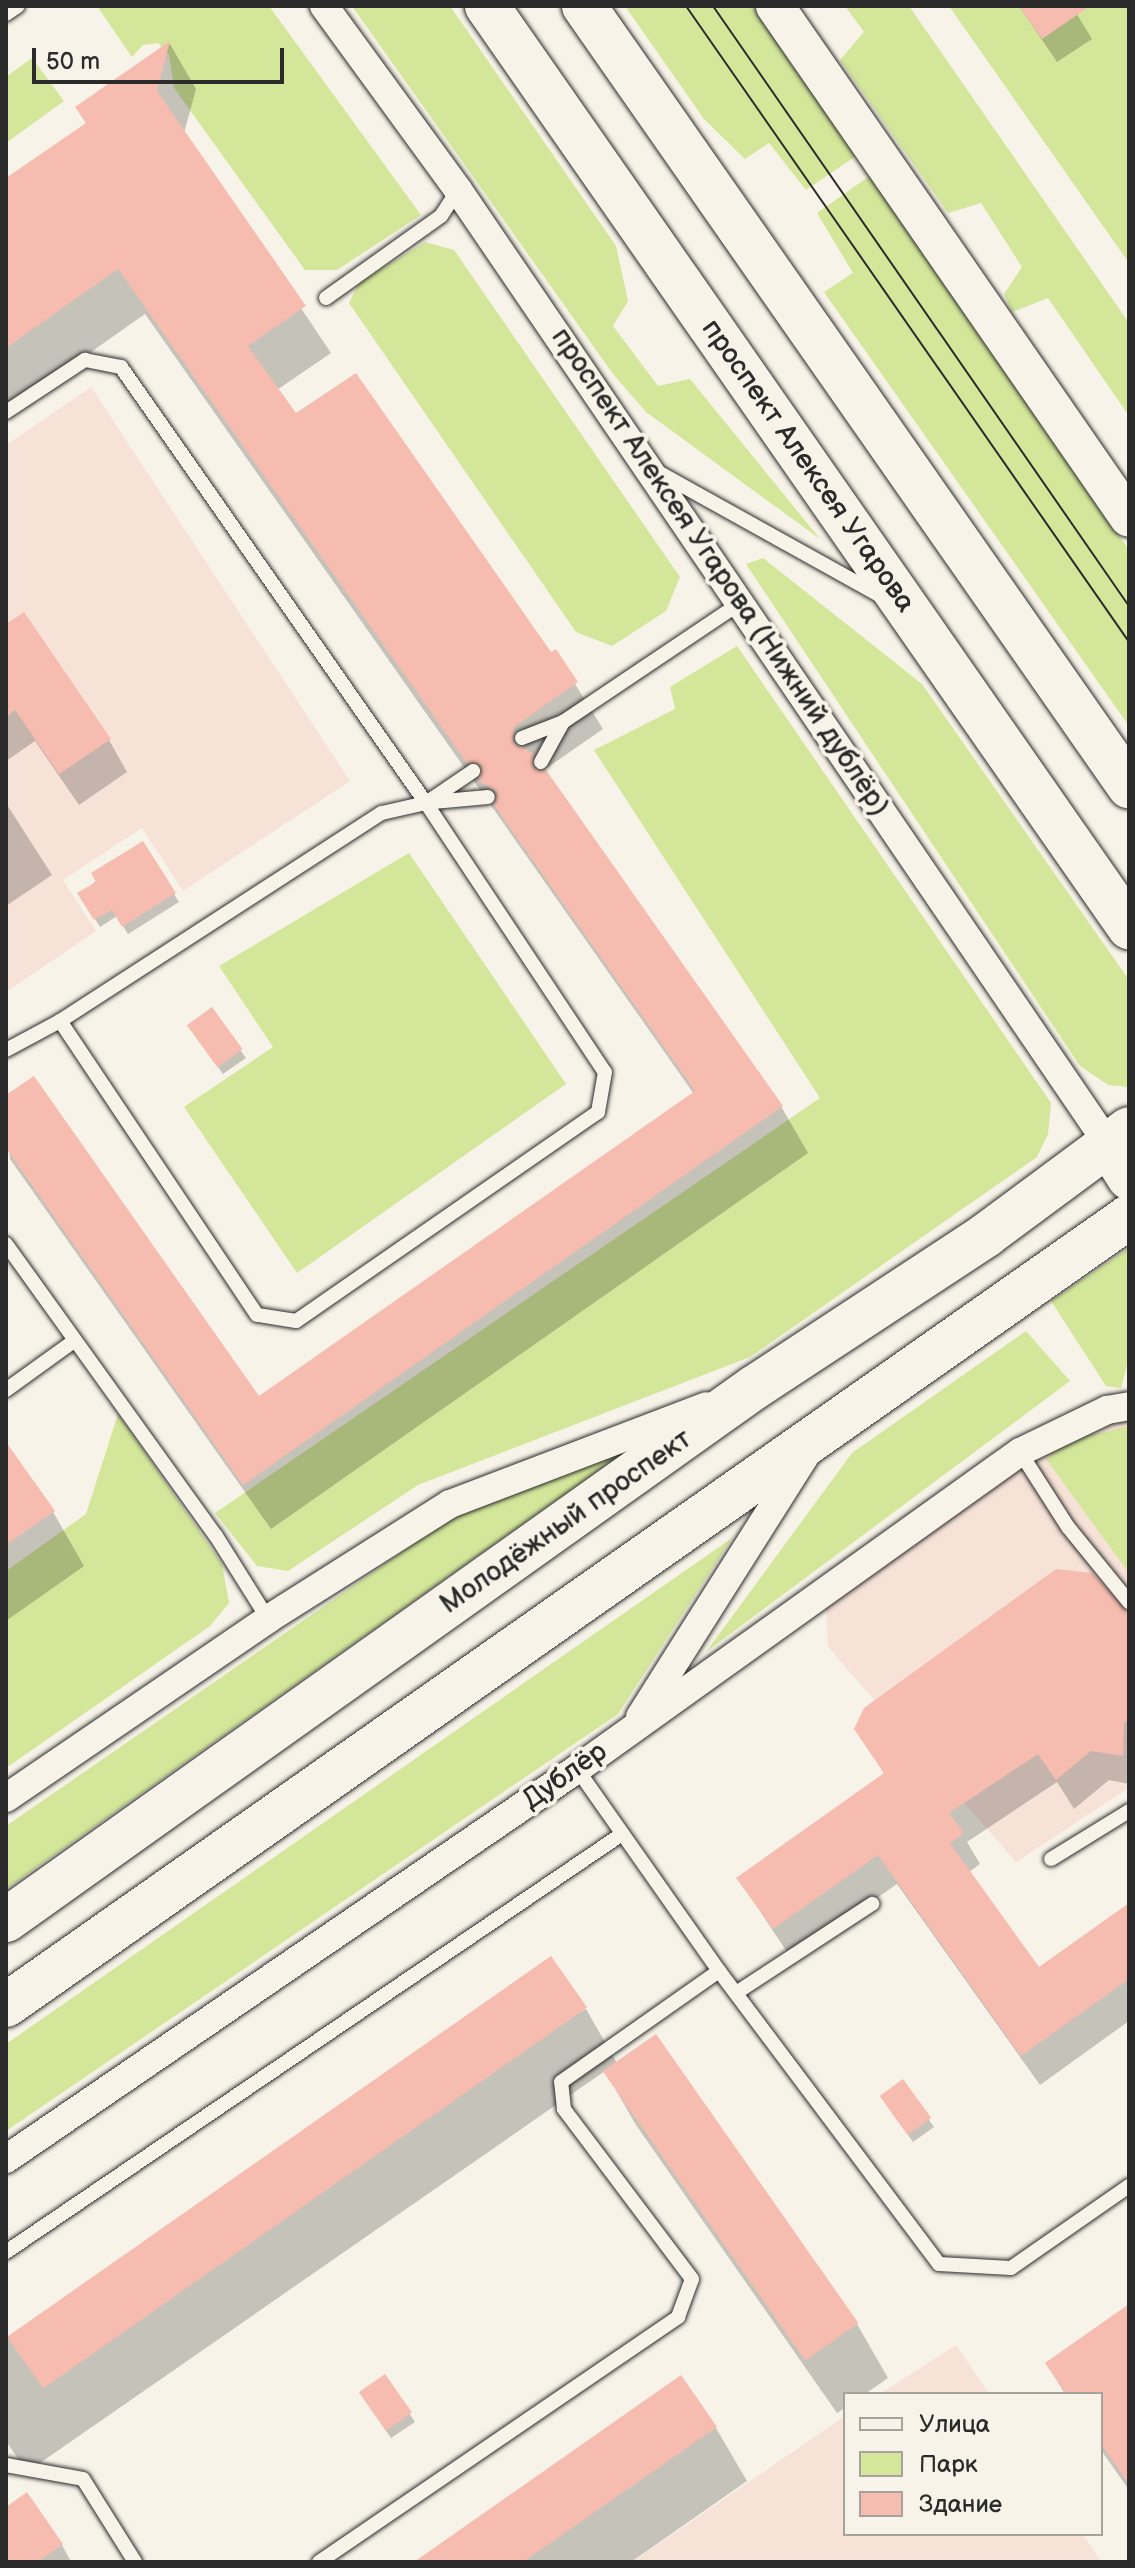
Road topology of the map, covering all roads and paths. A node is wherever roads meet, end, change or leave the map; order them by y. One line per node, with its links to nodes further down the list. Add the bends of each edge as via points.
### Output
1 (18, 6): 6 (lane)
2 (324, 6): 7 (street, проспект Алексея Угарова (Нижний дублёр))
3 (487, 6): 13 (main road, проспект Алексея Угарова)
4 (584, 6): 18 (main road)
5 (775, 6): 11 (street)
6 (6, 14)
7 (458, 190): 8 (lane, via 441,216); 10 (street, проспект Алексея Угарова (Нижний дублёр))
8 (326, 298)
9 (6, 412): 20 (lane, via 85,360 121,367)
10 (648, 466): 12 (street, проспект Алексея Угарова (Нижний дублёр)); 13 (lane, via 752,529)
11 (1129, 518)
12 (740, 603): 14 (lane); 24 (street, проспект Алексея Угарова (Нижний дублёр))
13 (912, 613): 21 (main road, проспект Алексея Угарова)
14 (563, 722): 15 (lane); 16 (lane)
15 (522, 738)
16 (541, 762)
17 (473, 771): 20 (lane)
18 (1129, 786)
19 (488, 797): 20 (lane)
20 (426, 803): 22 (lane, via 382,813); 22 (lane, via 605,1072 598,1112 296,1321 257,1315)
21 (1129, 927)
22 (60, 1021): 23 (lane)
23 (6, 1050)
24 (1122, 1151): 28 (main road, Молодёжный проспект)
25 (1129, 1217): 31 (main road)
26 (6, 1244): 27 (lane)
27 (74, 1341): 29 (lane); 34 (lane, via 207,1523)
28 (755, 1387): 34 (street, via 450,1504); 42 (main road, Молодёжный проспект)
29 (6, 1390)
30 (1129, 1406): 32 (street, Дублёр, via 1107,1410)
31 (819, 1434): 35 (street); 45 (main road)
32 (1020, 1452): 33 (lane, via 1068,1527); 35 (street, Дублёр)
33 (1129, 1602)
34 (268, 1619): 37 (street)
35 (633, 1727): 36 (street, Дублёр)
36 (577, 1769): 39 (lane); 46 (street, Дублёр)
37 (6, 1798)
38 (1129, 1811): 40 (lane)
39 (622, 1834): 43 (lane); 48 (lane)
40 (1051, 1859)
41 (872, 1904): 44 (lane)
42 (6, 1920)
43 (719, 1971): 44 (lane); 51 (lane, via 561,2082 564,2109 692,2279 678,2317)
44 (736, 1993): 47 (lane, via 939,2264 1011,2268)
45 (6, 2005)
46 (6, 2159)
47 (1129, 2186)
48 (6, 2252)
49 (6, 2465): 50 (lane, via 83,2479)
50 (135, 2562)
51 (319, 2562)

